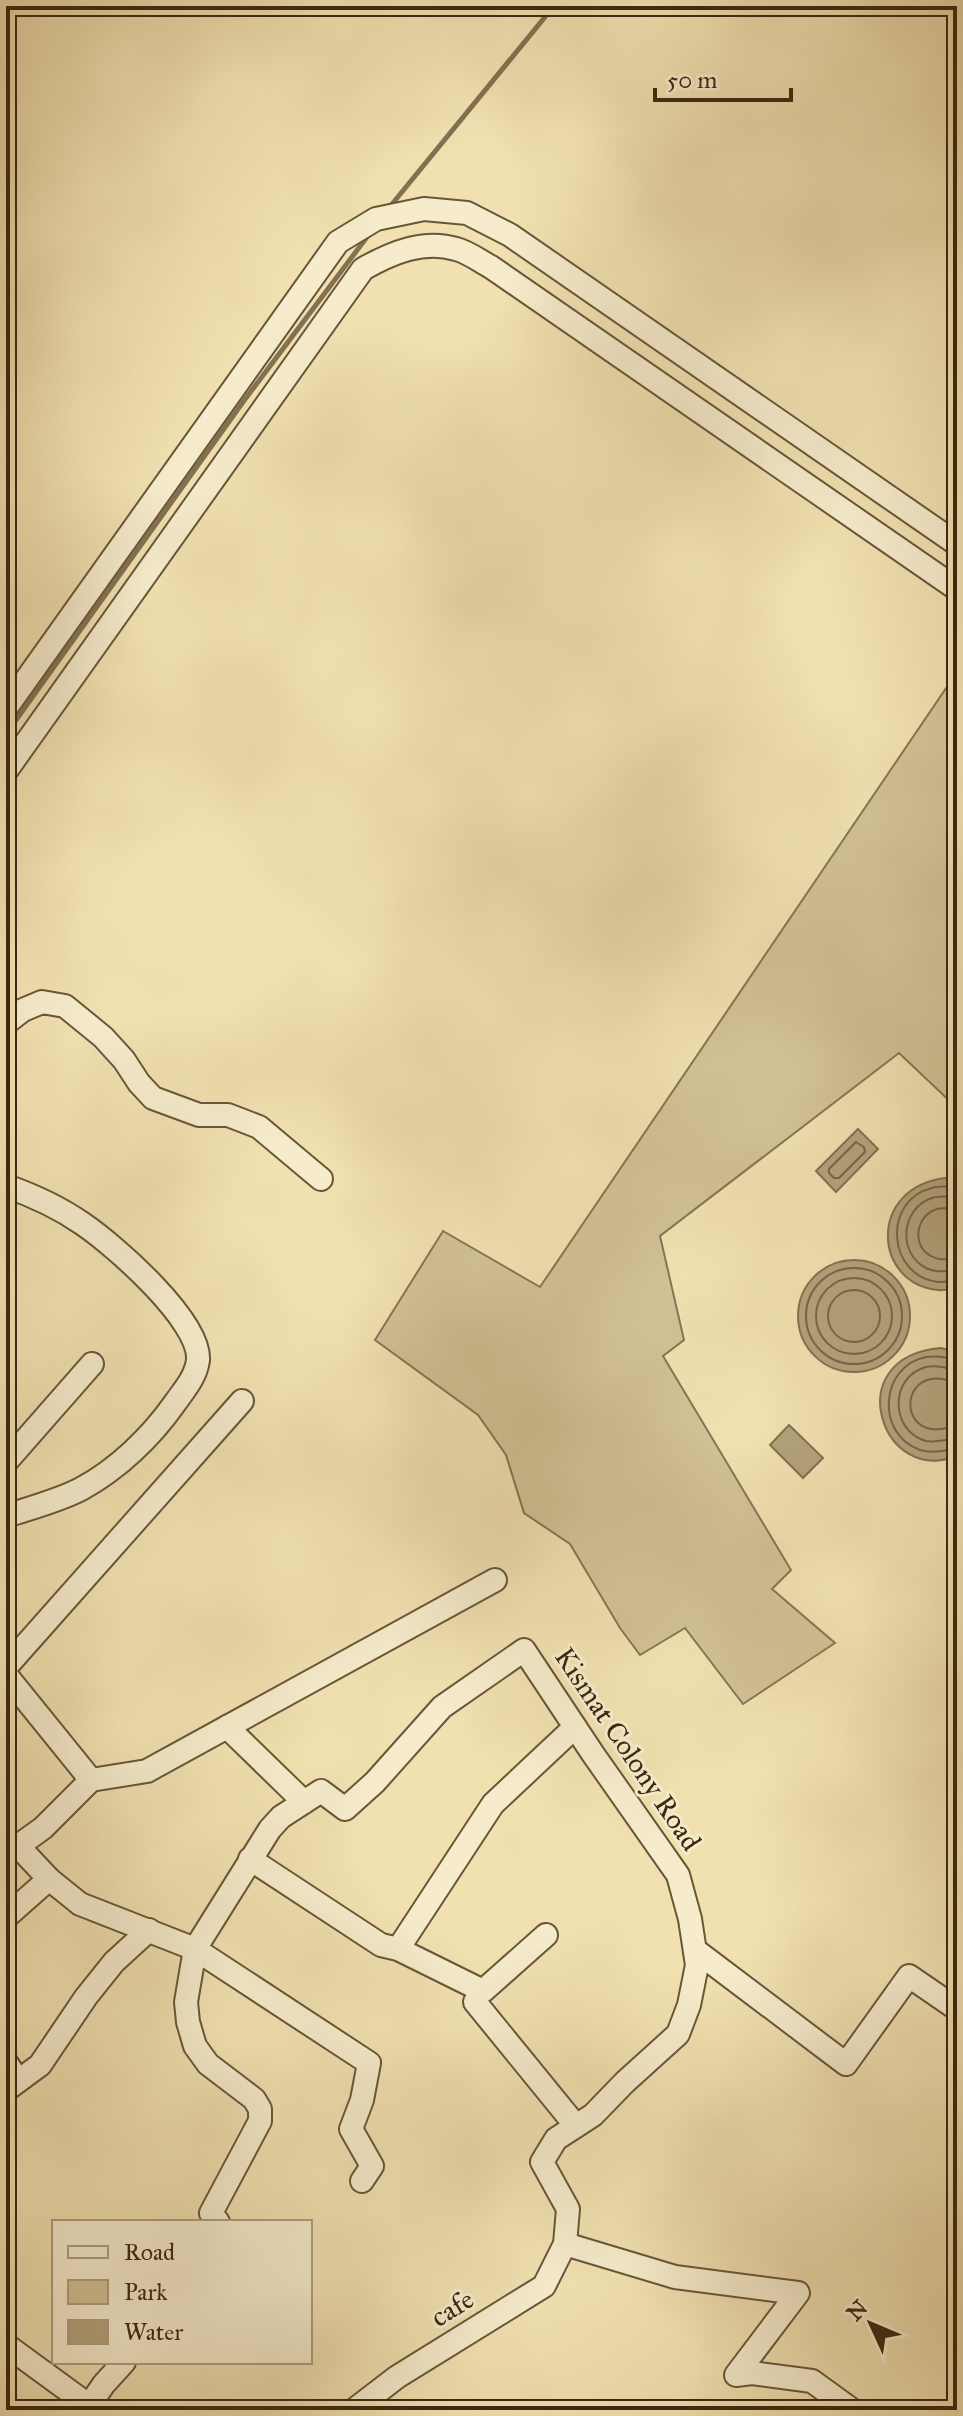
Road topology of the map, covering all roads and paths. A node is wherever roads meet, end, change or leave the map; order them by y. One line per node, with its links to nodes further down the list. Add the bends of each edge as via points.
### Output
1 (957, 544): 3 (street, via 510,235 467,213 424,209 383,218 338,242)
2 (957, 589): 4 (street, via 491,267 457,249 426,246 389,254 363,269)
3 (6, 708)
4 (6, 771)
5 (6, 1023): 6 (street, via 42,1002 65,1006 103,1037 153,1098 199,1115 228,1115 259,1127)
6 (321, 1179)
7 (6, 1186): 11 (street, via 81,1222 111,1244 176,1312 198,1349 194,1376 126,1458 79,1490)
8 (92, 1364): 10 (street)
9 (242, 1401): 13 (street)
10 (6, 1462)
11 (6, 1516)
12 (495, 1580): 15 (street)
13 (6, 1667)
14 (6, 1675): 17 (street)
15 (227, 1727): 17 (street, via 147,1771); 18 (street)
16 (575, 1727): 18 (street, Kismat Colony Road, via 524,1650 442,1707 345,1809 321,1791); 26 (street, via 493,1804); 27 (street, Kismat Colony Road, via 678,1875)
17 (91, 1780): 19 (street, via 43,1828)
18 (304, 1802): 20 (street, via 275,1823)
19 (12, 1846): 21 (street)
20 (250, 1859): 25 (street); 26 (street, via 381,1945)
21 (49, 1879): 22 (street); 23 (street, via 80,1904)
22 (6, 1917)
23 (149, 1930): 25 (street); 30 (street, via 114,1962 40,2065)
24 (546, 1935): 26 (street, via 483,1991)
25 (195, 1949): 32 (street, via 369,2063 351,2129 372,2166); 33 (street, via 186,2002 195,2046 260,2109 260,2121 211,2213)
26 (398, 1949)
27 (695, 1950): 29 (street, via 846,2064 909,1976); 31 (street, Kismat Colony Road, via 689,2005 678,2034)
28 (475, 2002): 31 (street)
29 (957, 2009)
30 (10, 2078)
31 (576, 2126): 34 (street, Kismat Colony Road, via 556,2139 542,2162 568,2209)
32 (362, 2181)
33 (216, 2220)
34 (565, 2244): 38 (street, cafe, via 544,2286 397,2377); 39 (street, via 675,2277 798,2293 736,2375 812,2381)
35 (6, 2345): 37 (street)
36 (122, 2364): 37 (street)
37 (89, 2409)
38 (354, 2410)
39 (852, 2410)

